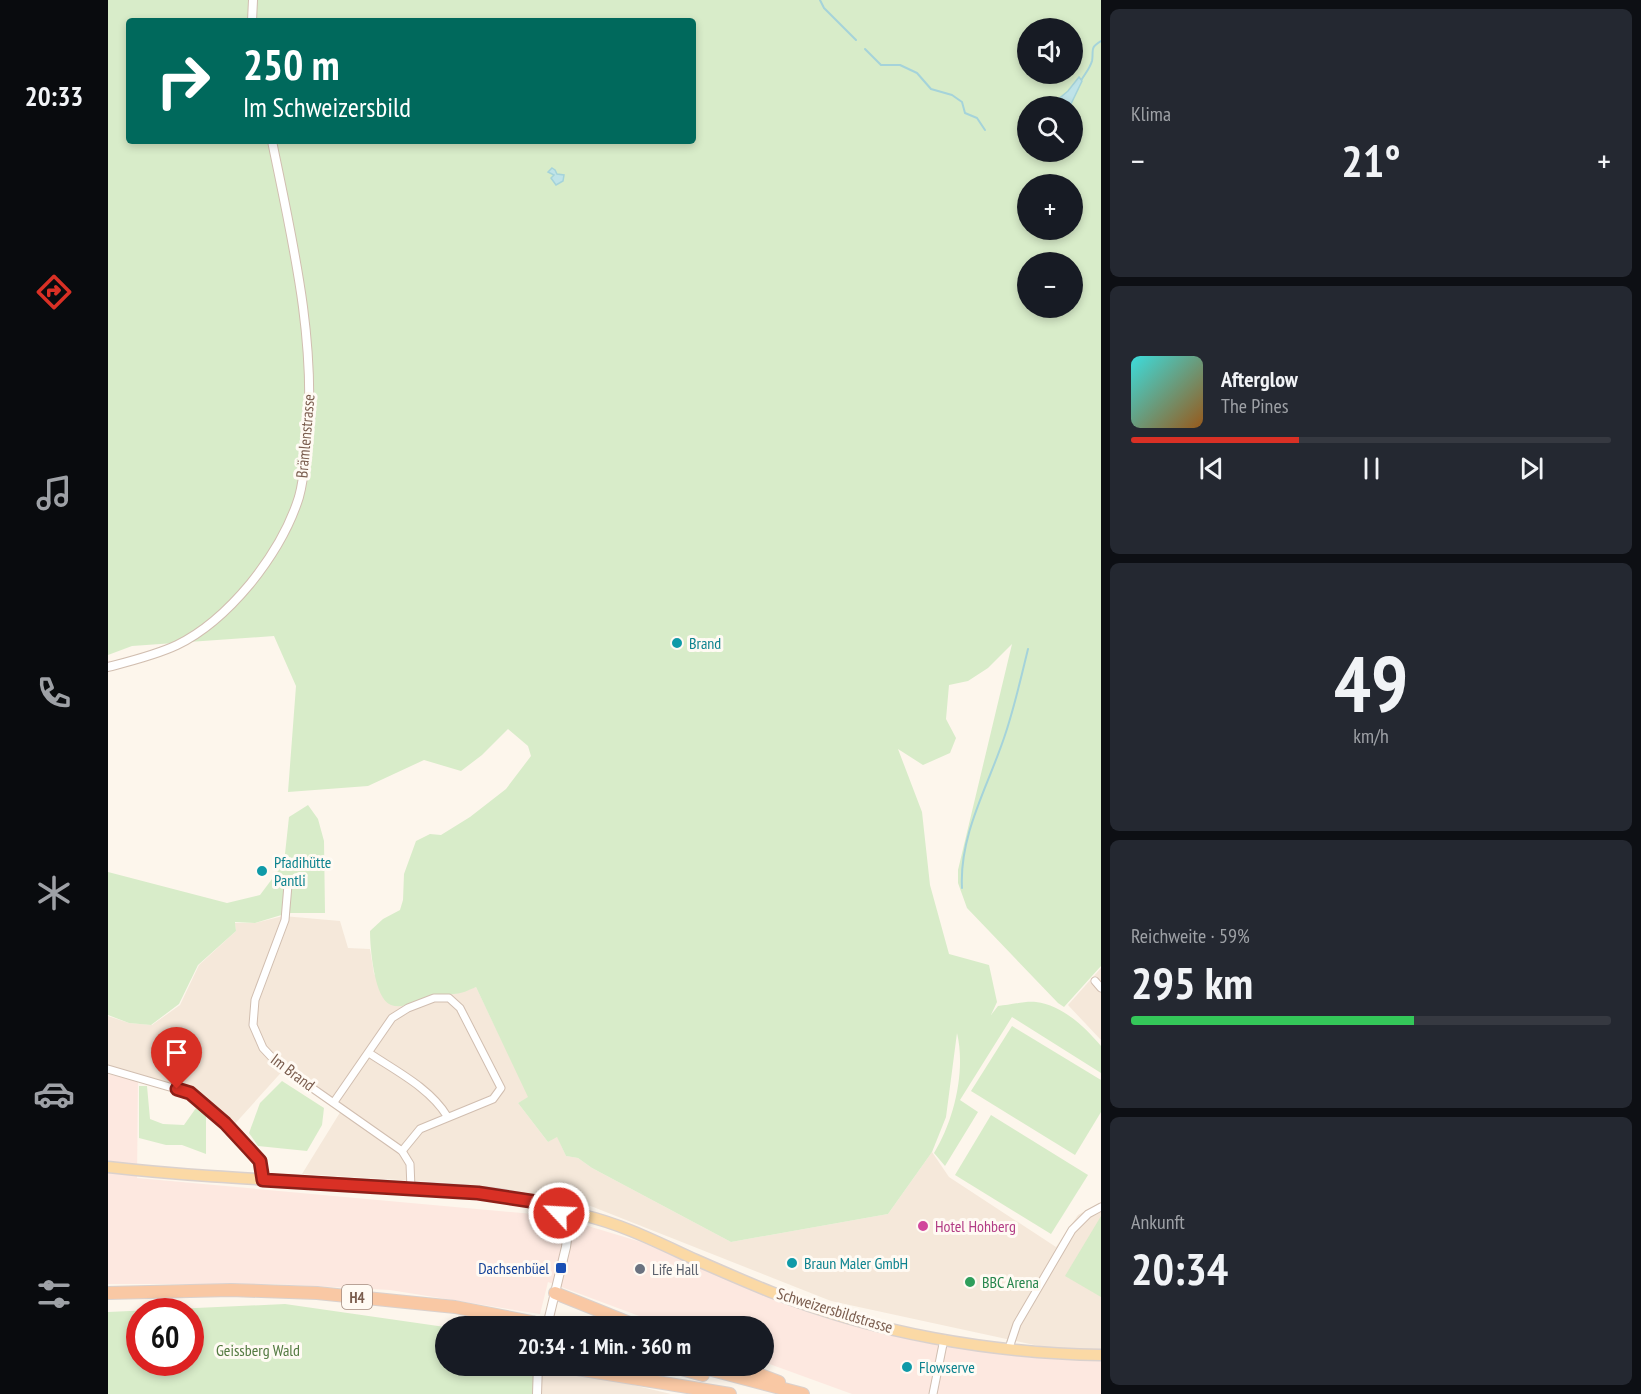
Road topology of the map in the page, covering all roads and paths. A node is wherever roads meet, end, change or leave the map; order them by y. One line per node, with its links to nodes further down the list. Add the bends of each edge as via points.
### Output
1 (253, 0): 2 (street)
2 (252, 18)
3 (273, 144): 4 (street, Brämlenstrasse, via 302,303 310,386 305,465 298,498 283,536 236,601 178,645)
4 (108, 667)
5 (288, 885): 10 (street, Im Brand, via 285,920 255,1000 254,1024 263,1048 278,1064)
6 (1095, 981): 7 (street)
7 (1101, 988)
8 (369, 1053): 10 (street); 11 (street, via 422,1089 440,1104); 11 (street, via 392,1018 434,998 449,998 460,1008 501,1088 493,1099)
9 (108, 1069): 14 (street, via 190,1093 260,1161)
10 (334, 1102): 12 (street, Im Brand)
11 (447, 1116): 12 (street, via 420,1129)
12 (402, 1151): 15 (street, via 410,1164)
13 (108, 1167): 14 (main road)
14 (263, 1180): 15 (main road)
15 (411, 1188): 17 (main road, via 517,1198)
16 (1101, 1207): 28 (street, via 1072,1230 1017,1324)
17 (559, 1210): 18 (main road, via 565,1203 574,1203); 19 (main road, via 560,1220)
18 (582, 1215): 19 (main road, via 576,1224); 27 (main road, Schweizersbildstrasse, via 624,1228 815,1307)
19 (569, 1225): 21 (street)
20 (108, 1293): 22 (highway, H4, via 282,1292)
21 (555, 1293): 25 (street); 26 (highway)
22 (421, 1304): 23 (highway, H4); 24 (highway, H4, bridge)
23 (472, 1316)
24 (501, 1316)
25 (550, 1316)
26 (612, 1316)
27 (944, 1339): 28 (main road, Schweizersbildstrasse); 40 (street)
28 (1009, 1348): 29 (main road, Schweizersbildstrasse)
29 (1101, 1355)
30 (538, 1376): 35 (street)
31 (620, 1376): 36 (highway)
32 (706, 1376): 37 (highway)
33 (735, 1376): 38 (highway)
34 (764, 1376): 39 (highway)
35 (537, 1394)
36 (730, 1394)
37 (769, 1394)
38 (803, 1394)
39 (811, 1394)
40 (933, 1394)

